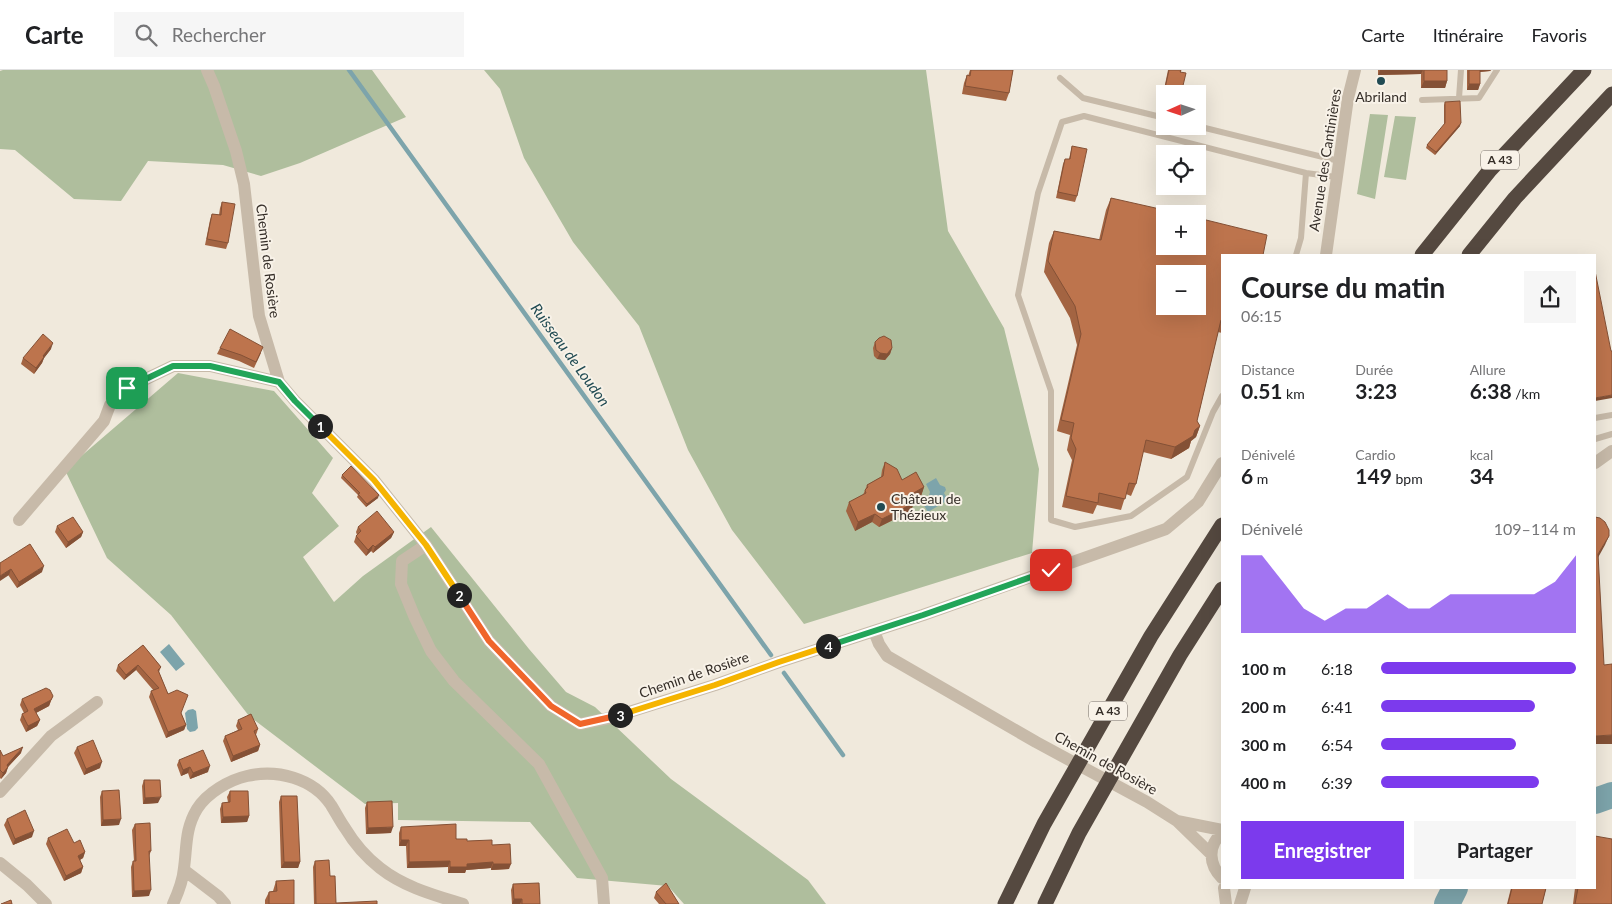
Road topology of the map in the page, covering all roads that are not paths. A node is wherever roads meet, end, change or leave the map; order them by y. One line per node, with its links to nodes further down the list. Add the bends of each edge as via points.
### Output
1 (207, 70): 19 (street, Chemin de Rosière, via 244,184 259,316)
2 (1355, 70): 12 (street, Avenue des Cantinières)
3 (1461, 70): 8 (lane)
4 (1497, 70): 8 (lane, via 1479,98)
5 (1584, 70): 17 (highway, A 43, via 1490,170)
6 (1060, 78): 10 (lane, via 1082,98)
7 (1612, 94): 18 (highway, A 43, via 1515,198)
8 (1459, 98): 9 (lane)
9 (1422, 100)
10 (1156, 116)
11 (1206, 128): 12 (lane)
12 (1339, 161): 14 (street, Avenue des Cantinières)
13 (1306, 173): 14 (lane); 15 (lane, via 1301,238); 20 (lane, via 1084,116 1062,122 1038,193 1018,295 1052,391 1051,520 1076,527 1131,516 1187,477)
14 (1336, 177): 16 (street, Avenue des Cantinières)
15 (1296, 254)
16 (1326, 254)
17 (1423, 254)
18 (1470, 254)
19 (279, 382): 29 (street, via 210,366 173,366 127,388 110,405 104,421); 31 (street, Chemin de Rosière, via 374,480)
20 (1221, 398)
21 (1612, 415): 22 (lane)
22 (1596, 418)
23 (1612, 434): 24 (lane)
24 (1596, 439)
25 (1611, 451): 26 (street); 28 (lane)
26 (1596, 462)
27 (1221, 465): 33 (street, Chemin de Rosière, via 1198,502 1166,530)
28 (1596, 469)
29 (19, 520)
30 (1221, 527): 51 (highway, A 43, via 1151,636 1044,824)
31 (426, 545): 33 (street, Chemin de Rosière, via 489,641 551,706 580,724 610,718 715,685); 50 (street, via 402,561 401,584 431,651 454,682 539,764 602,878)
32 (1221, 591): 52 (highway, A 43, via 1180,655 1079,833)
33 (874, 631): 36 (street, Chemin de Rosière, via 887,656)
34 (97, 702): 35 (street, via 51,736)
35 (0, 792)
36 (1177, 821): 37 (street, Chemin de Rosière); 39 (street, Chemin de Rosière)
37 (1221, 832)
38 (1221, 833): 39 (street)
39 (1211, 854): 42 (street, via 1212,863)
40 (0, 863): 46 (street)
41 (184, 870): 45 (street, via 186,834 198,808 215,791 234,779 280,774 318,790 360,849 404,884); 47 (street); 48 (street)
42 (1221, 878)
43 (1224, 889): 53 (street)
44 (1246, 889): 54 (street)
45 (437, 900): 49 (street)
46 (46, 904)
47 (173, 904)
48 (225, 904)
49 (463, 904)
50 (604, 904)
51 (1004, 904)
52 (1045, 904)
53 (1226, 904)
54 (1240, 904)

